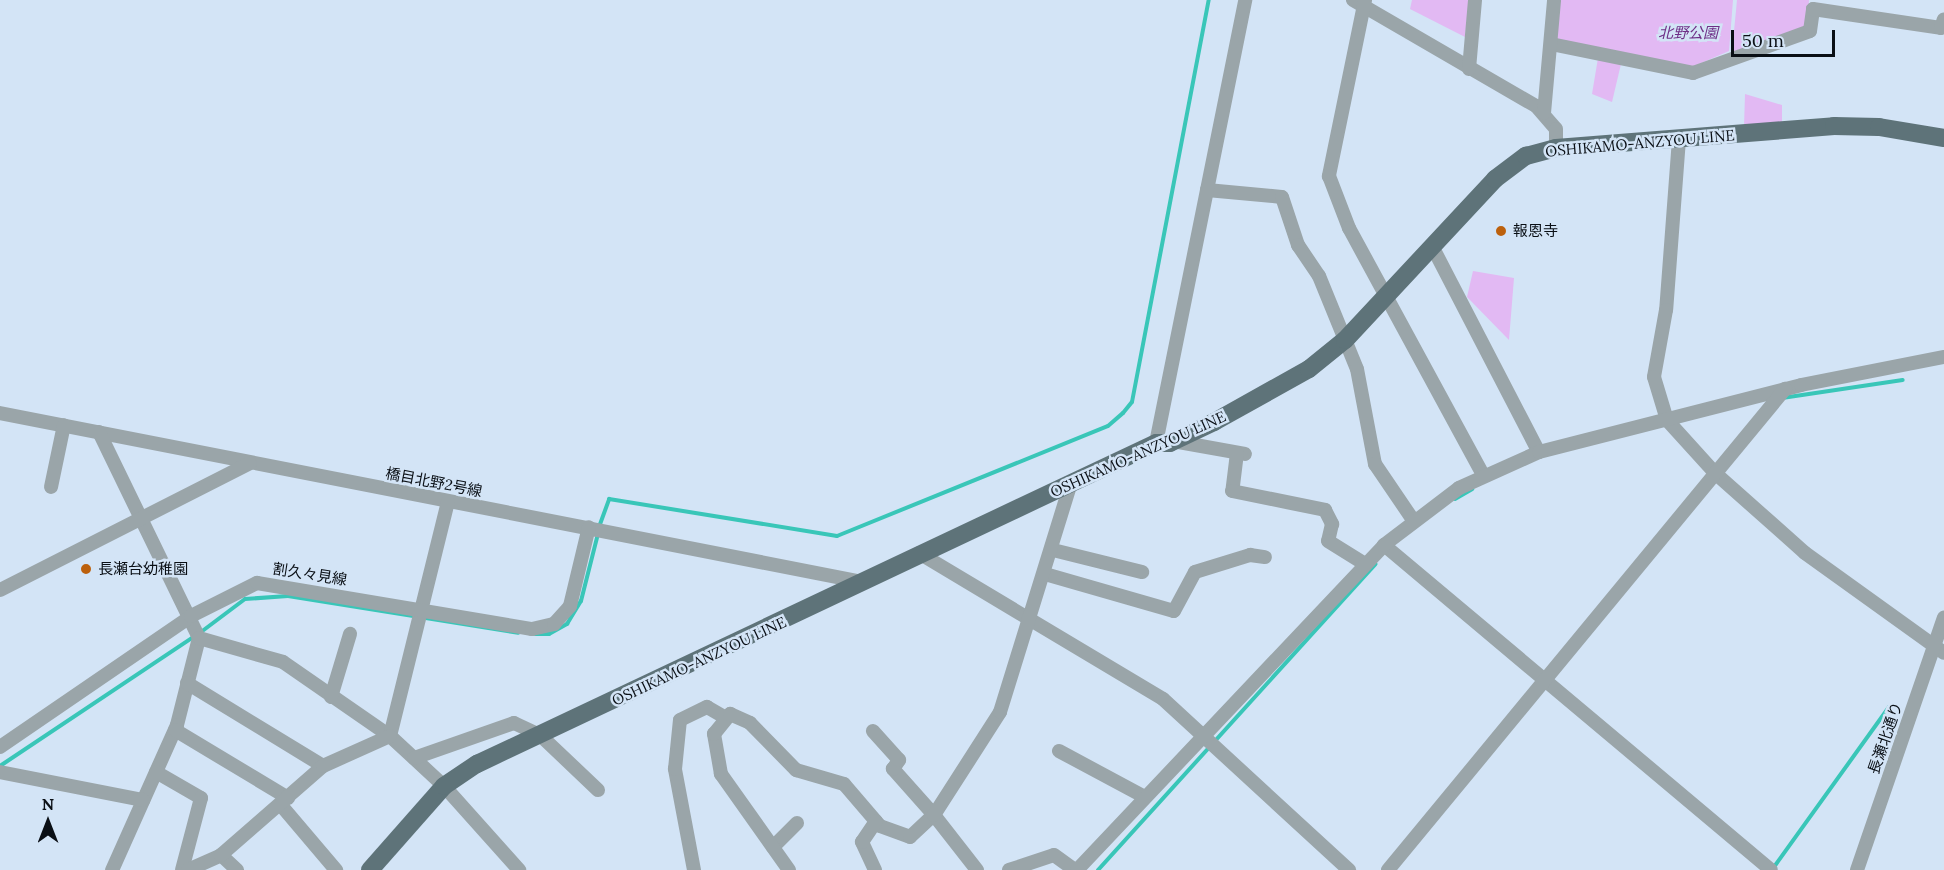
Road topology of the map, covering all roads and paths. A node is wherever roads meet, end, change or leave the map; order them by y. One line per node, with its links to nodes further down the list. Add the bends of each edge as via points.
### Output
1 (1245, 0): 13 (street)
2 (1475, 0): 8 (street)
3 (1554, 0): 7 (street)
4 (1361, 2): 8 (street); 15 (street, via 1329,176 1349,228)
5 (1813, 4): 6 (street, via 1941,28); 7 (street, via 1810,31 1693,73)
6 (1944, 19)
7 (1551, 44): 9 (street)
8 (1469, 69): 9 (street)
9 (1544, 113): 12 (street, via 1556,129)
10 (1944, 138): 11 (main road, OSHIKAMO-ANZYOU LINE, via 1834,126)
11 (1679, 139): 12 (main road, OSHIKAMO-ANZYOU LINE); 20 (street, via 1666,310 1654,377)
12 (1556, 148): 14 (main road, OSHIKAMO-ANZYOU LINE, via 1526,156 1495,179)
13 (1208, 190): 16 (street, via 1282,197 1298,245 1319,276); 23 (street)
14 (1432, 246): 15 (main road, OSHIKAMO-ANZYOU LINE); 24 (street)
15 (1388, 292): 16 (main road, OSHIKAMO-ANZYOU LINE); 27 (street)
16 (1345, 340): 23 (main road, OSHIKAMO-ANZYOU LINE, via 1309,369); 32 (street, via 1357,369 1375,464)
17 (1944, 357): 18 (street)
18 (1785, 389): 20 (street); 26 (street)
19 (0, 413): 21 (street, 橋目北野2号線)
20 (1666, 420): 24 (street); 26 (street)
21 (64, 425): 22 (street, 橋目北野2号線); 29 (street)
22 (99, 432): 25 (street, 橋目北野2号線); 31 (street)
23 (1164, 442): 28 (main road, OSHIKAMO-ANZYOU LINE); 38 (street, via 1242,453 1232,491 1324,510 1332,524 1328,541)
24 (1539, 452): 27 (street)
25 (250, 463): 30 (street, 橋目北野2号線); 31 (street)
26 (1715, 472): 49 (street, via 1805,553); 50 (street)
27 (1484, 475): 32 (street)
28 (1071, 483): 35 (street); 36 (main road, OSHIKAMO-ANZYOU LINE)
29 (51, 487)
30 (448, 501): 33 (street, 橋目北野2号線); 43 (street)
31 (141, 519): 42 (street); 44 (street)
32 (1413, 520): 34 (street)
33 (589, 527): 41 (street, 橋目北野2号線); 43 (street, 割久々見線, via 570,606 554,624 532,629)
34 (1383, 545): 38 (street); 50 (street)
35 (1053, 550): 39 (street); 40 (street)
36 (919, 553): 41 (main road, OSHIKAMO-ANZYOU LINE); 46 (street)
37 (1265, 557): 40 (street, via 1250,555 1195,572 1174,611)
38 (1365, 564): 58 (street)
39 (1142, 572)
40 (1045, 574): 46 (street)
41 (862, 582): 56 (main road, OSHIKAMO-ANZYOU LINE)
42 (0, 590)
43 (425, 612): 44 (street, 割久々見線, via 257,583); 57 (street)
44 (191, 616): 48 (street); 59 (street, 割久々見線)
45 (1944, 618): 49 (street, 長瀬北通り)
46 (1028, 621): 58 (street, via 1163,699); 70 (street, via 1000,712)
47 (350, 634): 52 (street)
48 (199, 638): 51 (street); 52 (street, via 283,662)
49 (1939, 651): 91 (street, 長瀬北通り)
50 (1546, 678): 89 (street); 90 (street)
51 (187, 683): 54 (street); 62 (street)
52 (331, 697): 57 (street)
53 (726, 718): 71 (street, via 730,714 750,723 796,770 844,784); 73 (street, via 714,734 721,774); 82 (street, via 707,707 680,720 675,769)
54 (175, 730): 64 (street); 69 (street)
55 (873, 730): 70 (street, via 899,760 893,769)
56 (540, 735): 61 (street, via 513,723); 65 (main road, OSHIKAMO-ANZYOU LINE); 66 (street)
57 (390, 736): 61 (street); 62 (street)
58 (1203, 736): 67 (street); 88 (street)
59 (0, 747)
60 (1059, 751): 67 (street)
61 (414, 758): 65 (street)
62 (323, 766): 69 (street)
63 (0, 772): 68 (street)
64 (156, 772): 68 (street); 76 (street, via 201,798)
65 (444, 786): 80 (main road, OSHIKAMO-ANZYOU LINE); 81 (street)
66 (598, 790)
67 (1143, 796): 87 (street)
68 (143, 800): 75 (street)
69 (284, 801): 74 (street); 79 (street)
70 (934, 815): 71 (street, via 910,837); 85 (street)
71 (876, 821): 84 (street, via 862,842)
72 (797, 823): 73 (street)
73 (773, 847): 83 (street)
74 (221, 855): 77 (street); 78 (street)
75 (112, 870)
76 (182, 870)
77 (188, 870)
78 (237, 870)
79 (336, 870)
80 (370, 870)
81 (519, 870)
82 (694, 870)
83 (789, 870)
84 (875, 870)
85 (977, 870)
86 (1009, 870): 87 (street, via 1054,855)
87 (1076, 870)
88 (1349, 870)
89 (1388, 870)
90 (1771, 870)
91 (1857, 870)

